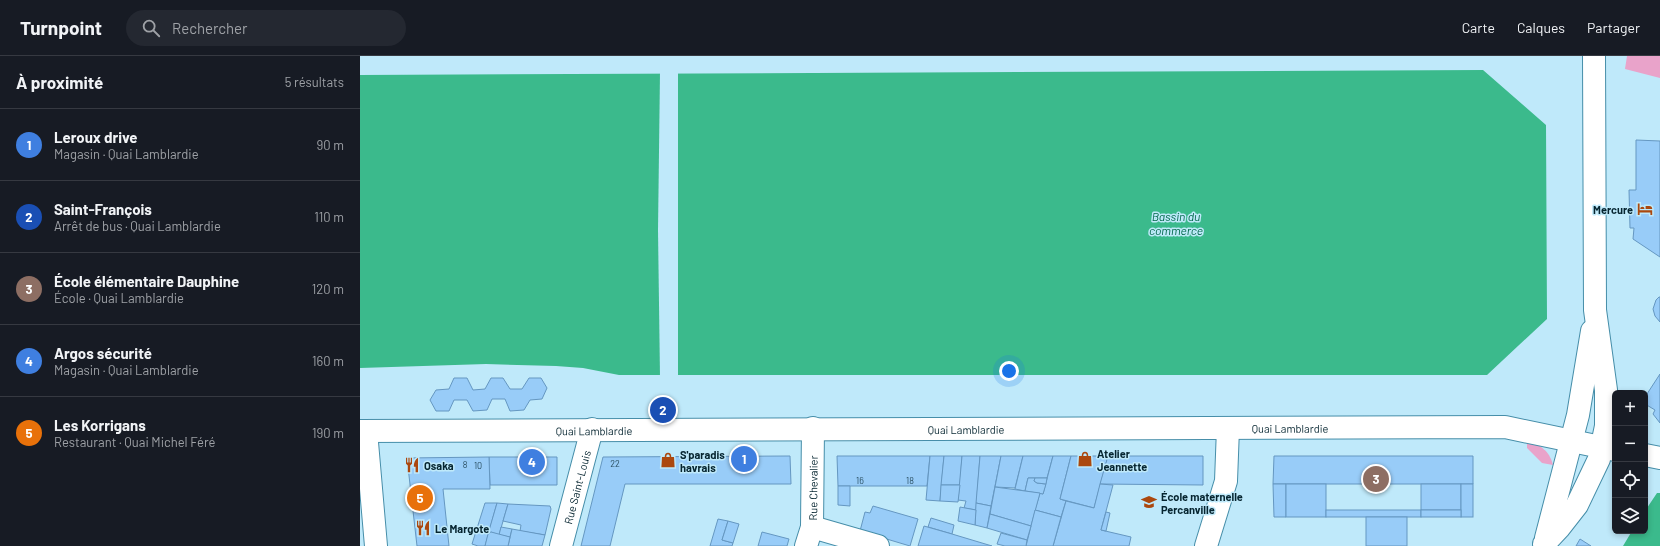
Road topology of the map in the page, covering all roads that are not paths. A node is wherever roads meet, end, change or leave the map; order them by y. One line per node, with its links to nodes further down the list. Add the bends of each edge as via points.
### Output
1 (1594, 56): 2 (main road)
2 (1595, 310): 7 (main road, via 1578,415); 8 (main road, via 1606,390)
3 (813, 428): 4 (main road, Quai Lamblardie); 5 (main road, Quai Lamblardie); 11 (main road, Rue Chevalier)
4 (1228, 428): 7 (main road, Quai Lamblardie, via 1505,427); 16 (main road, via 1226,481)
5 (592, 429): 6 (main road, Quai Lamblardie); 14 (main road, Rue Saint-Louis)
6 (363, 431): 13 (main road)
7 (1571, 442): 8 (main road, Quai Lamblardie); 12 (main road, via 1551,524)
8 (1609, 449): 12 (main road, via 1599,459 1577,505)
9 (1648, 456): 10 (main road)
10 (1660, 458)
11 (809, 536): 15 (main road)
12 (1543, 545)
13 (376, 546)
14 (561, 546)
15 (878, 546)
16 (1206, 546)

